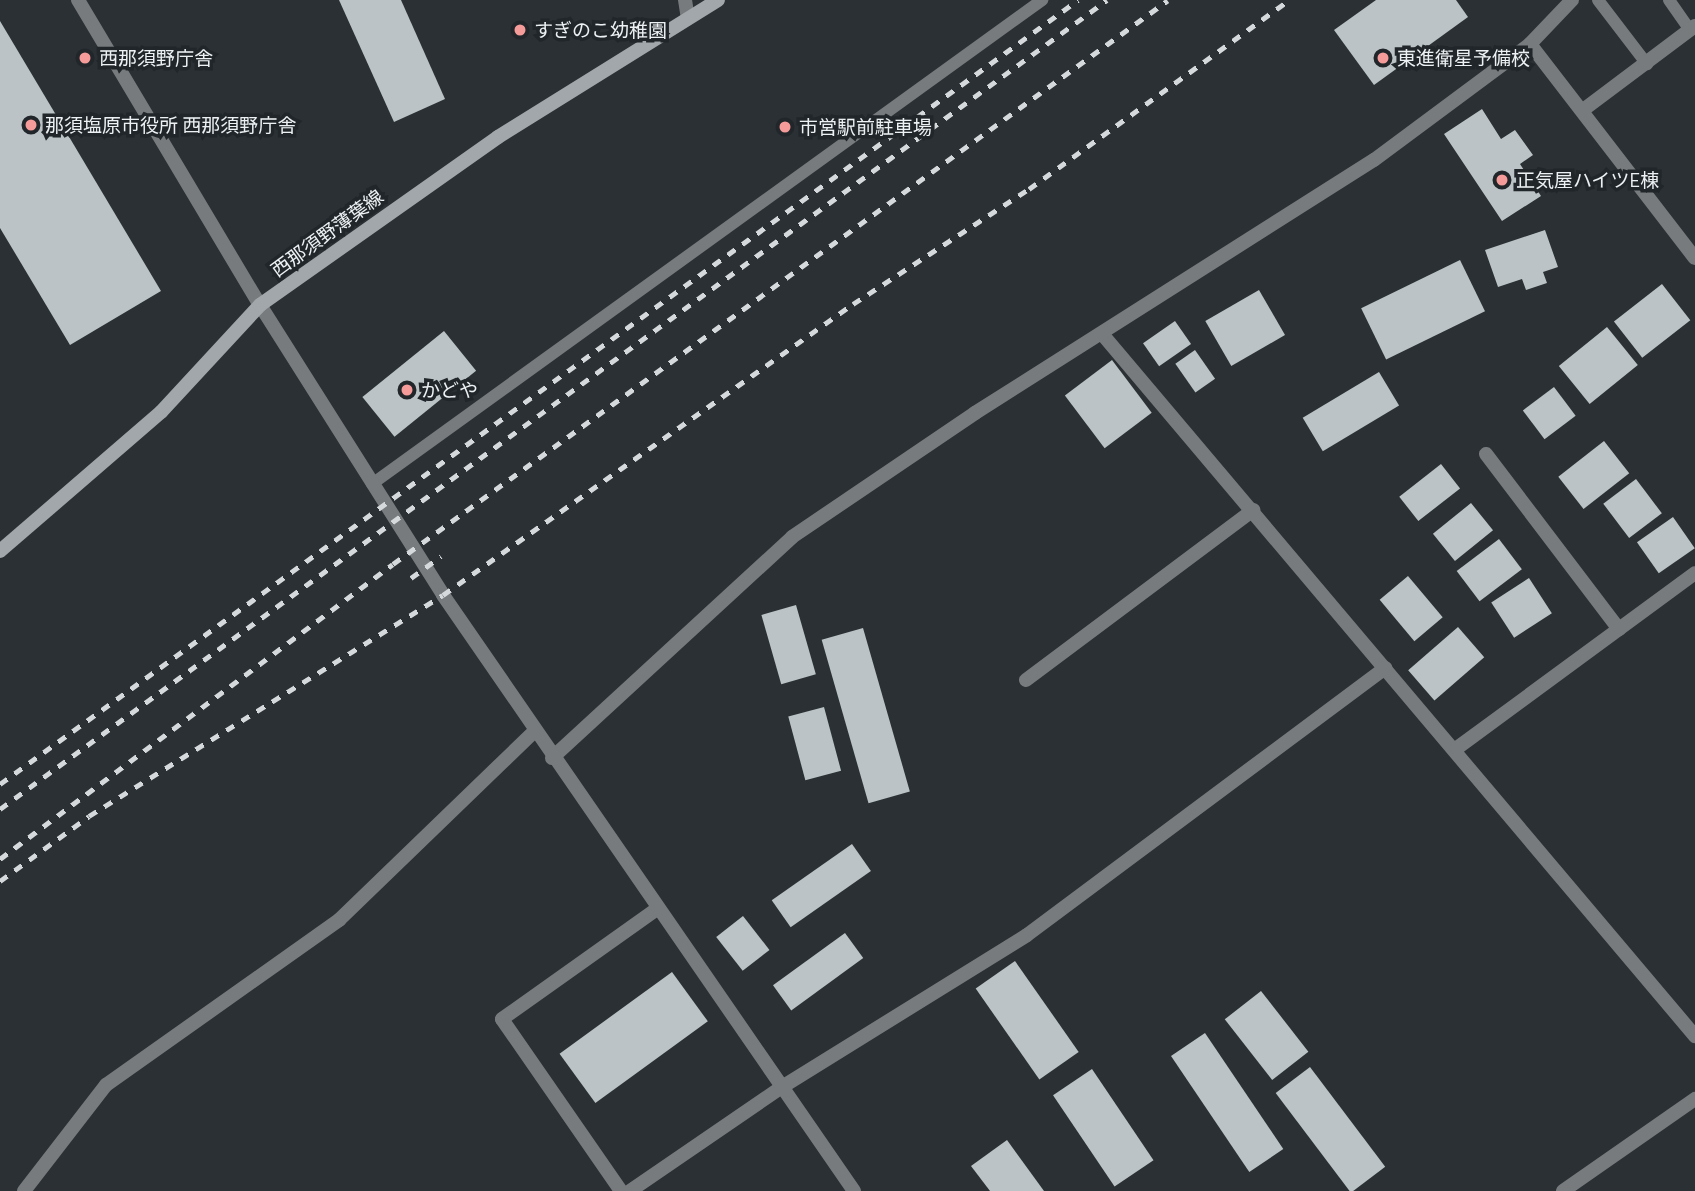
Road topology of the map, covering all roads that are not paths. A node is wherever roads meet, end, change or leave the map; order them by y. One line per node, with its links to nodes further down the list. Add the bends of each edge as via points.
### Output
1 (78, 0): 14 (street)
2 (685, 0): 8 (street)
3 (718, 0): 8 (main road, 西那須野薄葉線)
4 (1042, 0): 17 (lane)
5 (1572, 0): 10 (street)
6 (1598, 0): 11 (lane)
7 (1669, 0): 9 (lane)
8 (688, 18): 14 (main road, 西那須野薄葉線, via 498,137)
9 (1692, 28): 11 (street)
10 (1530, 44): 12 (street); 15 (street, via 1374,160)
11 (1647, 64): 12 (street)
12 (1583, 110): 13 (street)
13 (1695, 258)
14 (260, 305): 17 (street); 19 (main road, 西那須野薄葉線, via 160,412)
15 (1102, 335): 18 (street); 26 (street, via 953,427 792,537)
16 (1486, 454): 21 (street)
17 (372, 484): 24 (street)
18 (1254, 510): 22 (street); 23 (street)
19 (0, 551)
20 (1695, 573): 21 (street)
21 (1619, 629): 25 (street)
22 (1385, 668): 25 (street); 29 (street, via 1027,935)
23 (1026, 680)
24 (534, 732): 26 (street); 31 (street, via 339,920 106,1085)
25 (1457, 748): 28 (street)
26 (552, 758): 27 (street)
27 (657, 909): 29 (street); 32 (street, via 502,1019)
28 (1695, 1036)
29 (782, 1087): 33 (street); 34 (street)
30 (1695, 1099): 35 (street)
31 (24, 1191)
32 (621, 1191)
33 (630, 1191)
34 (854, 1191)
35 (1563, 1191)

